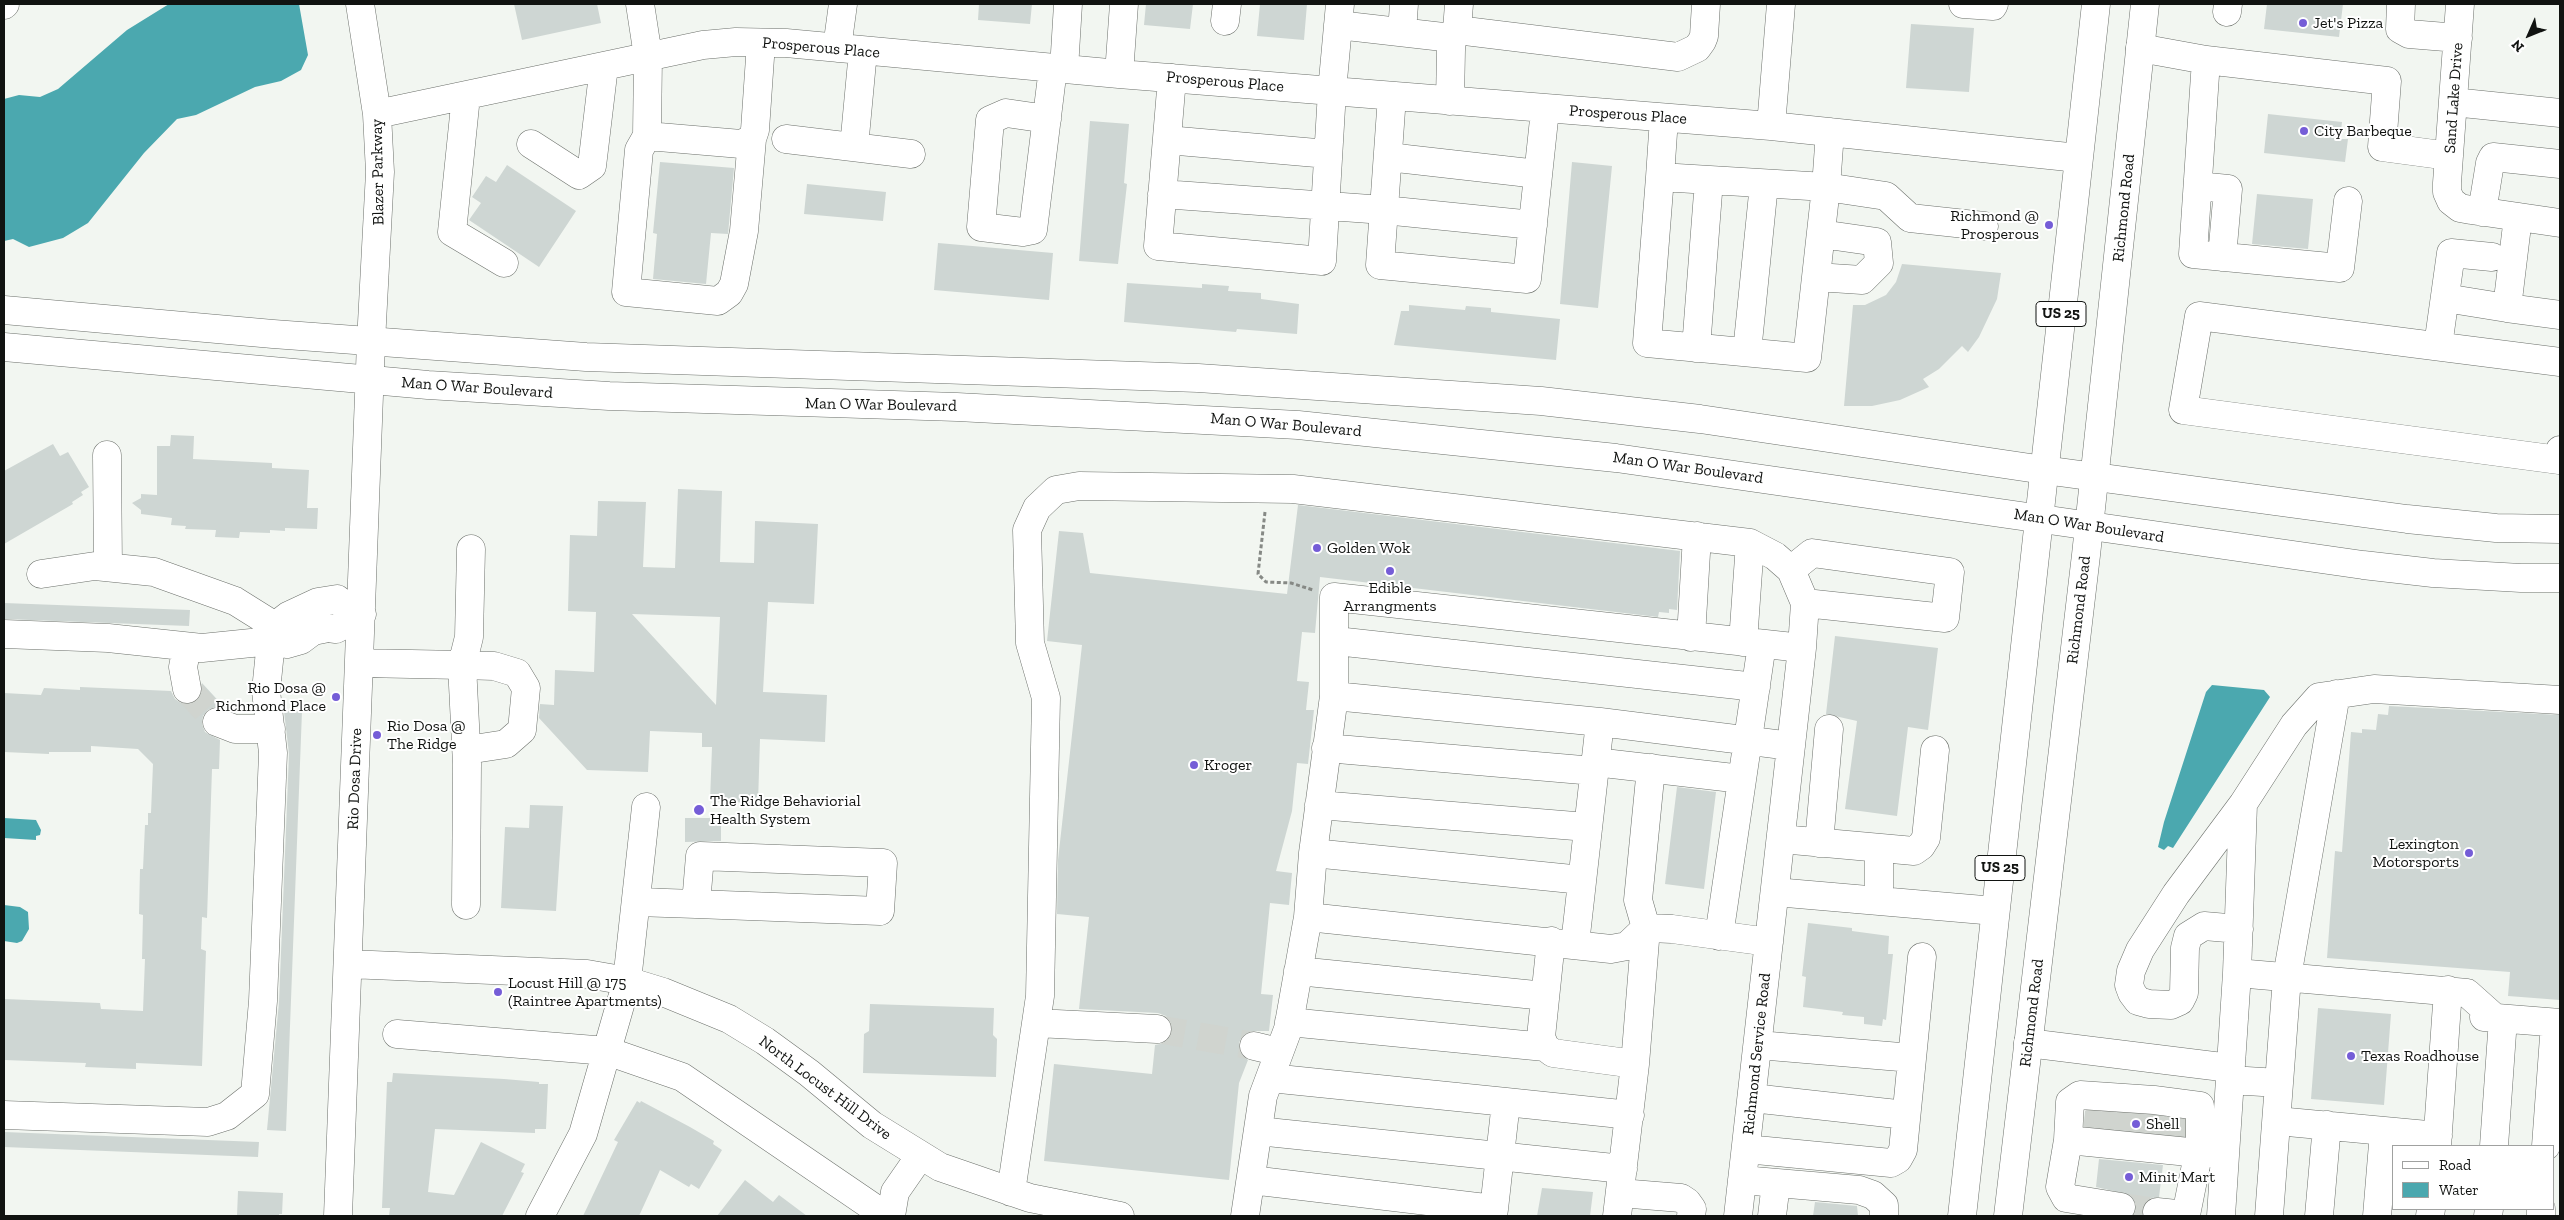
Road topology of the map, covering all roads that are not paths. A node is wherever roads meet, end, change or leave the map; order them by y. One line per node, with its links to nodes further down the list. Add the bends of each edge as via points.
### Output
1 (360, 4): 35 (main road, Blazer Parkway)
2 (640, 4): 22 (main road)
3 (843, 4): 21 (main road)
4 (1068, 4): 25 (main road)
5 (1124, 4): 26 (main road)
6 (1404, 4): 17 (main road)
7 (1706, 4): 16 (main road, via 1702,41 1697,48 1678,57)
8 (1781, 4): 38 (main road)
9 (1963, 4): 10 (main road)
10 (1994, 4)
11 (2096, 4): 50 (main road, US 25)
12 (2145, 4): 20 (main road, Richmond Road / US 25)
13 (2401, 4): 18 (main road, via 2400,29 2409,34)
14 (2460, 4): 18 (main road, Sand Lake Drive)
15 (1339, 15): 17 (main road); 28 (main road)
16 (1456, 24): 17 (main road); 31 (main road)
17 (1402, 32)
18 (2458, 38): 32 (main road, Sand Lake Drive)
19 (761, 43): 21 (main road, Prosperous Place); 22 (main road, Prosperous Place, via 702,46); 41 (main road)
20 (2140, 48): 23 (main road); 84 (main road, Richmond Road / US 25)
21 (850, 50): 25 (main road, Prosperous Place); 45 (main road)
22 (648, 56): 24 (main road, Prosperous Place); 40 (main road)
23 (2206, 60): 48 (main road, via 2388,81 2382,147); 58 (main road, via 2193,254 2340,268)
24 (604, 66): 29 (main road, Prosperous Place); 44 (main road, via 592,166 579,175)
25 (1059, 69): 26 (main road, Prosperous Place); 37 (main road)
26 (1119, 74): 27 (main road, Prosperous Place)
27 (1172, 78): 28 (main road, Prosperous Place); 43 (main road)
28 (1332, 91): 30 (main road, Prosperous Place); 47 (main road)
29 (466, 96): 35 (main road, Prosperous Place); 68 (main road, via 452,232)
30 (1392, 96): 31 (main road, Prosperous Place); 49 (main road)
31 (1450, 101): 33 (main road, Prosperous Place)
32 (2454, 102): 34 (main road); 48 (main road, Sand Lake Drive)
33 (1545, 110): 36 (main road, Prosperous Place); 52 (main road)
34 (2560, 113)
35 (377, 114): 74 (main road, Blazer Parkway, via 380,216)
36 (1664, 118): 38 (main road, Prosperous Place); 53 (main road)
37 (1047, 119)
38 (1771, 126): 39 (main road, Prosperous Place)
39 (1830, 132): 50 (main road, Prosperous Place); 56 (main road)
40 (647, 136): 41 (main road, via 742,144); 41 (main road, via 639,150 626,292 718,301 729,293 734,284 744,231)
41 (752, 139)
42 (786, 139): 45 (main road)
43 (1167, 140): 47 (main road); 57 (main road)
44 (531, 144)
45 (854, 147): 46 (main road)
46 (911, 154)
47 (1328, 154): 59 (main road)
48 (2449, 156): 61 (main road, Sand Lake Drive, via 2447,192 2450,201 2460,208)
49 (1388, 157): 52 (main road); 60 (main road)
50 (2078, 158): 83 (main road, US 25)
51 (2560, 164): 61 (main road, via 2493,157)
52 (1538, 174): 64 (main road)
53 (1660, 177): 54 (main road); 77 (main road, via 1647,343)
54 (1710, 180): 55 (main road); 77 (main road)
55 (1764, 184): 56 (main road); 78 (main road)
56 (1826, 187): 65 (main road, via 1886,196 1910,218); 66 (main road)
57 (1162, 194): 59 (main road); 59 (main road, via 1158,246 1322,261)
58 (2348, 201)
59 (1325, 205): 60 (main road)
60 (1384, 210): 64 (main road); 64 (main road, via 1380,266 1527,279)
61 (2482, 212): 62 (main road)
62 (2518, 217): 63 (main road); 71 (main road)
63 (2560, 223)
64 (1533, 225)
65 (1984, 226)
66 (1821, 234): 69 (main road); 69 (main road, via 1877,242 1879,263 1862,280)
67 (2492, 257): 70 (main road, via 2451,253)
68 (504, 263)
69 (1816, 277): 78 (main road, via 1808,358)
70 (2445, 298): 71 (main road); 75 (main road)
71 (2507, 308): 73 (main road)
72 (4, 310): 74 (main road)
73 (2560, 314)
74 (371, 342): 80 (main road, Rio Dosa Drive); 83 (main road, via 712,363 1198,378 1521,400 1700,418)
75 (2438, 346): 79 (main road); 82 (main road, via 2199,316 2183,410)
76 (4, 347): 80 (main road, Man O War Boulevard)
77 (1696, 348): 78 (main road)
78 (1747, 352)
79 (2560, 362)
80 (371, 380): 85 (main road, Man O War Boulevard, via 609,396 967,407 1298,424 1616,458 1985,509); 96 (main road, Rio Dosa Drive)
81 (107, 455): 91 (main road)
82 (2560, 457)
83 (2044, 470): 84 (main road); 85 (main road, US 25)
84 (2095, 476): 86 (main road, Richmond Road / US 25); 87 (main road, via 2407,520 2496,528)
85 (2038, 520): 86 (main road, Man O War Boulevard); 137 (main road, US 25)
86 (2089, 528): 94 (main road, Man O War Boulevard, via 2416,571); 158 (main road, Richmond Road / US 25)
87 (2560, 529)
88 (1696, 536): 89 (main road); 99 (main road); 154 (main road, via 1293,489 1078,486 1056,490 1038,508 1028,530 1030,643 1046,698 1040,996)
89 (1750, 543): 92 (main road, via 1775,556); 101 (main road)
90 (471, 549): 105 (main road, via 469,637)
91 (108, 567): 93 (main road); 98 (main road, via 154,572 235,601)
92 (1791, 570): 95 (main road); 95 (main road, via 1812,553 1950,572 1945,618)
93 (41, 574)
94 (2560, 578)
95 (1805, 603): 103 (main road, Richmond Service Road)
96 (357, 613): 98 (main road, via 337,599 318,602 288,616); 104 (main road, Rio Dosa Drive)
97 (4, 634): 102 (main road, via 108,638)
98 (273, 634): 102 (main road, via 202,648); 113 (main road, via 266,691)
99 (1691, 637): 100 (main road, via 1334,597); 101 (main road)
100 (1336, 641): 106 (main road); 109 (main road)
101 (1753, 643): 103 (main road); 106 (main road)
102 (187, 647): 107 (main road, via 183,666)
103 (1802, 648): 116 (main road, Richmond Service Road)
104 (360, 664): 105 (main road); 145 (main road, Rio Dosa Drive)
105 (462, 665): 118 (main road); 118 (main road, via 494,666 517,673 526,688 522,730 506,744)
106 (1756, 687): 115 (main road)
107 (187, 689)
108 (2336, 694): 110 (main road, via 2374,689); 123 (main road, via 2319,697 2294,725); 148 (main road)
109 (1334, 696): 112 (main road); 117 (main road)
110 (2560, 700)
111 (217, 722): 113 (main road, via 235,729)
112 (1600, 722): 115 (main road); 120 (main road)
113 (271, 729): 170 (main road, via 274,753 262,1001 254,1094 227,1116 208,1122)
114 (1829, 729): 128 (main road)
115 (1748, 742): 116 (main road); 122 (main road)
116 (1791, 746): 127 (main road, Richmond Service Road)
117 (1326, 748): 120 (main road); 124 (main road)
118 (467, 750): 136 (main road)
119 (1935, 750): 129 (main road, via 1926,838 1914,850)
120 (1594, 767): 121 (main road); 126 (main road)
121 (1652, 768): 122 (main road); 139 (main road, via 1638,900)
122 (1742, 779): 141 (main road)
123 (2242, 804): 140 (main road); 140 (main road, via 2176,894 2140,950 2129,985 2132,994 2138,1001 2150,1004 2171,1005 2180,1000 2184,993 2188,936 2204,926)
124 (1319, 805): 126 (main road); 130 (main road)
125 (646, 807): 134 (main road)
126 (1587, 827): 131 (main road)
127 (1781, 839): 128 (main road); 132 (main road, Richmond Service Road)
128 (1819, 843): 129 (main road)
129 (1879, 849): 133 (main road)
130 (1313, 853): 131 (main road); 138 (main road)
131 (1582, 880): 142 (main road)
132 (1775, 892): 133 (main road); 143 (main road, Richmond Service Road)
133 (1879, 901): 137 (main road)
134 (636, 902): 135 (main road); 149 (main road)
135 (696, 904): 135 (main road, via 880,911 883,863 700,856)
136 (466, 906)
137 (1995, 911): 204 (main road, US 25)
138 (1308, 916): 142 (main road); 146 (main road)
139 (1646, 928): 141 (main road); 142 (main road, via 1627,946 1611,949); 164 (main road)
140 (2239, 929): 147 (main road)
141 (1720, 936): 143 (main road)
142 (1563, 942): 150 (main road)
143 (1769, 942): 159 (main road, Richmond Service Road)
144 (1922, 957): 162 (main road)
145 (348, 964): 149 (main road, North Locust Hill Drive, via 535,970); 194 (main road, Rio Dosa Drive)
146 (1298, 971): 150 (main road); 153 (main road)
147 (2237, 974): 148 (main road); 165 (main road)
148 (2287, 977): 151 (main road); 167 (main road)
149 (627, 981): 161 (main road); 184 (main road, North Locust Hill Drive, via 729,1019 809,1073 872,1125)
150 (1545, 996): 160 (main road, via 1541,1037)
151 (2447, 1002): 152 (main road); 179 (main road)
152 (2499, 1018): 155 (main road); 180 (main road)
153 (1289, 1022): 160 (main road); 166 (main road, via 1266,1049)
154 (1036, 1023): 156 (main road); 189 (main road)
155 (2558, 1023): 181 (main road)
156 (1157, 1029)
157 (398, 1034): 161 (main road)
158 (2028, 1043): 163 (main road); 205 (main road, Richmond Road / US 25)
159 (1758, 1045): 162 (main road); 168 (main road, Richmond Service Road)
160 (1545, 1047): 164 (main road, via 1553,1053)
161 (607, 1051): 195 (main road, via 583,1134); 196 (main road, via 682,1077)
162 (1912, 1058): 172 (main road)
163 (2158, 1060): 165 (main road); 174 (main road)
164 (1635, 1064): 171 (main road)
165 (2230, 1074): 167 (main road); 183 (main road)
166 (1270, 1078): 169 (main road); 176 (main road, via 1263,1096)
167 (2279, 1083): 173 (main road)
168 (1752, 1098): 172 (main road); 182 (main road, Richmond Service Road)
169 (1506, 1102): 171 (main road); 185 (main road)
170 (4, 1114)
171 (1630, 1115): 190 (main road)
172 (1906, 1115): 182 (main road, via 1903,1150 1891,1163)
173 (2277, 1121): 175 (main road); 207 (main road)
174 (2137, 1123): 178 (main road); 178 (main road, via 2080,1095 2070,1102); 183 (main road); 183 (main road, via 2200,1106)
175 (2327, 1125): 177 (main road); 208 (main road)
176 (1258, 1131): 185 (main road); 186 (main road)
177 (2384, 1132): 179 (main road); 209 (main road)
178 (2068, 1140): 191 (main road, via 2060,1187 2066,1198)
179 (2438, 1141)
180 (2494, 1145)
181 (2546, 1145)
182 (1746, 1149): 187 (main road, Richmond Service Road)
183 (2212, 1153): 192 (main road, via 2186,1215); 206 (main road)
184 (920, 1156): 189 (main road, North Locust Hill Drive, via 940,1167); 197 (main road, via 895,1192)
185 (1500, 1158): 190 (main road); 193 (main road)
186 (1251, 1180): 193 (main road); 199 (main road)
187 (1742, 1180): 188 (main road); 201 (main road, Richmond Service Road)
188 (1776, 1183): 202 (main road); 203 (main road, via 1860,1190 1873,1195 1884,1205)
189 (1011, 1192): 198 (main road, North Locust Hill Drive)
190 (1620, 1193): 200 (main road, via 1681,1198 1692,1209)
191 (2121, 1206)
192 (2157, 1212)
193 (1494, 1213)
194 (338, 1216)
195 (540, 1216)
196 (886, 1216)
197 (891, 1216)
198 (1120, 1216)
199 (1245, 1216)
200 (1692, 1216)
201 (1738, 1216)
202 (1772, 1216)
203 (1884, 1216)
204 (1962, 1216)
205 (2008, 1216)
206 (2221, 1216)
207 (2269, 1216)
208 (2320, 1216)
209 (2377, 1216)

